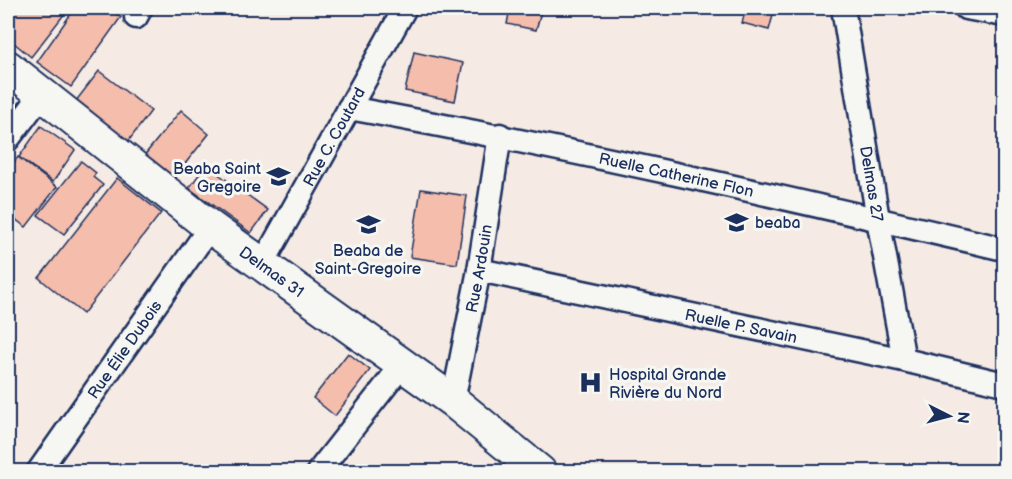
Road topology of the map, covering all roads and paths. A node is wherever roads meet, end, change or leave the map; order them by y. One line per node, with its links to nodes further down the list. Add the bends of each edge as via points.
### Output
1 (405, 8): 7 (street, Rue C. Coutard)
2 (843, 8): 10 (street, Delmas 27)
3 (966, 8): 4 (street)
4 (1005, 15)
5 (8, 67): 6 (street, Delmas 31)
6 (42, 94): 9 (street); 11 (street, Delmas 31)
7 (349, 108): 8 (street, Ruelle Catherine Flon); 13 (street, Rue C. Coutard)
8 (500, 135): 10 (street, Ruelle Catherine Flon); 14 (street, Rue Ardouin)
9 (8, 139)
10 (878, 219): 12 (street, Ruelle Catherine Flon); 15 (street, Delmas 27)
11 (210, 227): 13 (street, Delmas 31); 19 (street, Rue Élie Dubois)
12 (1005, 249)
13 (262, 265): 16 (street, Delmas 31)
14 (479, 270): 15 (street, Ruelle P. Savain); 18 (street, Rue Ardouin)
15 (904, 360): 17 (street, Ruelle P. Savain)
16 (402, 365): 18 (street, Delmas 31); 20 (street)
17 (1005, 384)
18 (453, 401): 21 (street, Delmas 31)
19 (38, 471)
20 (318, 471)
21 (540, 471)

